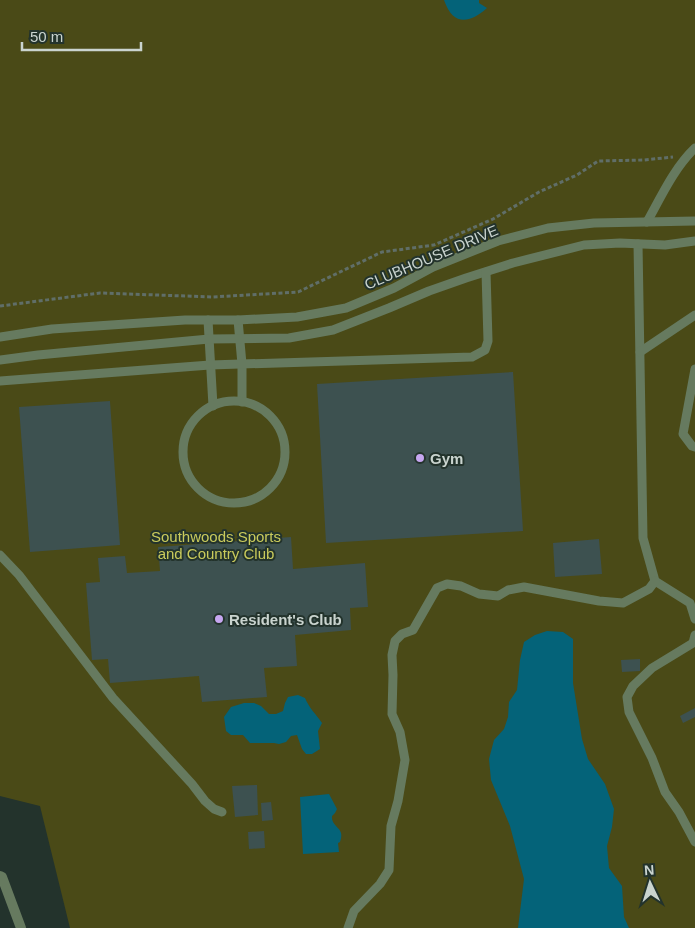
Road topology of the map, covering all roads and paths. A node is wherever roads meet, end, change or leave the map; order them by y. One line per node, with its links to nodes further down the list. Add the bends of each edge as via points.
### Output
1 (695, 148): 2 (lane)
2 (687, 155): 4 (lane); 8 (path, via 598,161 493,220 434,245 382,252 298,292 213,297 100,293)
3 (695, 221): 4 (lane, CLUBHOUSE DRIVE)
4 (647, 222): 11 (lane, CLUBHOUSE DRIVE, via 548,228 498,241 346,308 297,317)
5 (695, 241): 6 (lane, CLUBHOUSE DRIVE)
6 (638, 244): 7 (lane, CLUBHOUSE DRIVE, via 584,245); 15 (lane)
7 (486, 272): 14 (lane, CLUBHOUSE DRIVE, via 333,330 289,338); 17 (lane, via 488,341 485,350 472,357)
8 (0, 306)
9 (695, 314): 15 (lane)
10 (208, 320): 11 (lane, CLUBHOUSE DRIVE); 12 (lane, CLUBHOUSE DRIVE, via 52,329); 13 (lane)
11 (238, 320): 14 (lane)
12 (0, 337)
13 (209, 338): 14 (lane, CLUBHOUSE DRIVE); 16 (lane, CLUBHOUSE DRIVE); 18 (lane)
14 (239, 338): 17 (lane)
15 (640, 352): 25 (lane, via 643,538)
16 (0, 360)
17 (242, 364): 18 (lane); 21 (lane)
18 (210, 365): 20 (lane); 22 (lane)
19 (695, 369): 23 (lane, via 683,434)
20 (0, 381)
21 (242, 402): 22 (lane); 22 (lane, via 260,409 275,422 285,448 283,468 274,484 259,497 241,503 212,499 186,471 182,452 186,433 197,417)
22 (213, 406)
23 (695, 447)
24 (0, 555): 28 (lane, via 19,575 113,698 205,801)
25 (656, 581): 26 (lane, via 690,603); 32 (lane, via 649,589 623,603 599,602 524,587 498,596 447,584 437,588 413,630 394,641 392,714 400,732 405,760 391,826 389,870 354,911)
26 (695, 619)
27 (695, 635): 29 (lane, via 693,644 652,668 633,686 627,697 629,712 665,792)
28 (222, 812)
29 (695, 842)
30 (0, 876): 31 (street)
31 (21, 928)
32 (348, 928)

